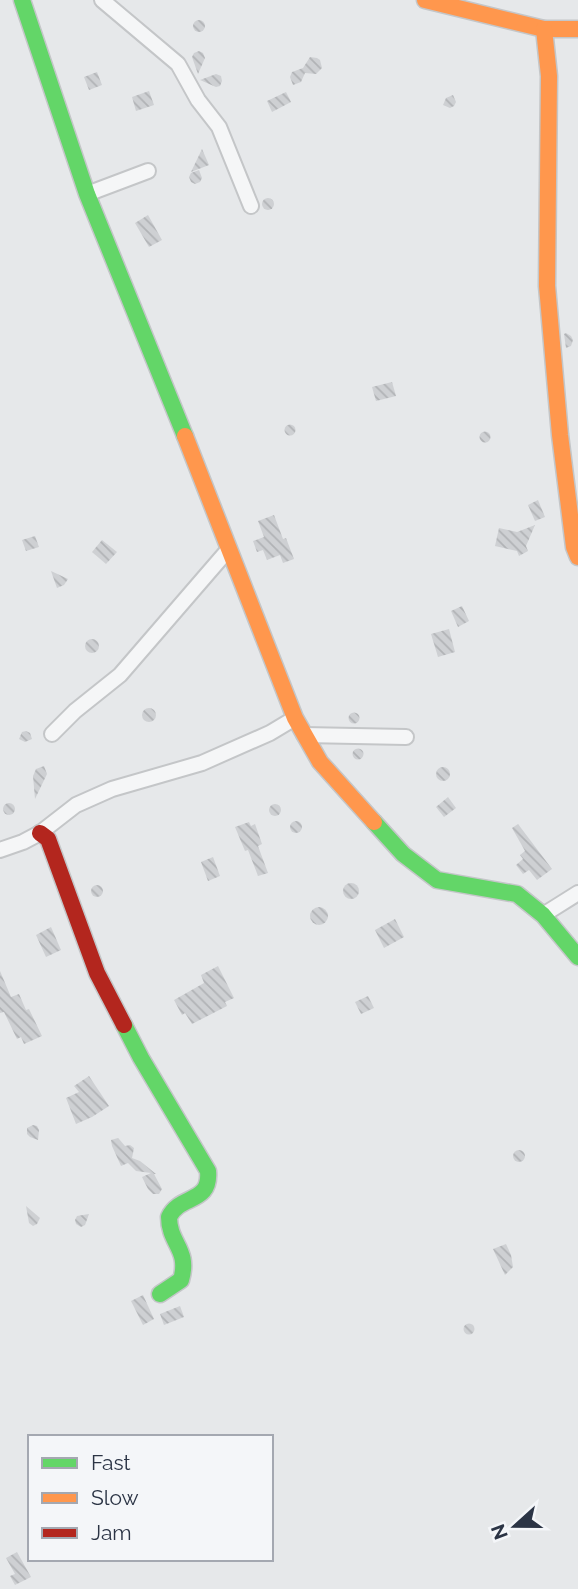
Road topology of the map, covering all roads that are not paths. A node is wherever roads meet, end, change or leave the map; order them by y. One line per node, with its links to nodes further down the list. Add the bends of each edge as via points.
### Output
1 (22, 0): 7 (street)
2 (102, 0): 8 (street, via 178,64 219,127)
3 (425, 0): 4 (street)
4 (544, 29): 5 (street); 10 (street, via 549,76 547,286 561,446)
5 (578, 29)
6 (149, 171): 7 (street)
7 (87, 194): 9 (street)
8 (251, 206)
9 (228, 550): 11 (street); 12 (street, via 120,675)
10 (578, 557)
11 (295, 718): 13 (street); 15 (street, via 202,763 112,789 65,812)
12 (52, 734)
13 (304, 735): 14 (street); 18 (street, via 340,785 424,871 438,880 517,894)
14 (406, 737)
15 (40, 833): 16 (street); 20 (street, via 48,839 97,973 208,1171 205,1190 170,1212 168,1220 185,1266 181,1280)
16 (0, 850)
17 (578, 893): 18 (street)
18 (543, 915): 19 (street)
19 (578, 957)
20 (160, 1294)

